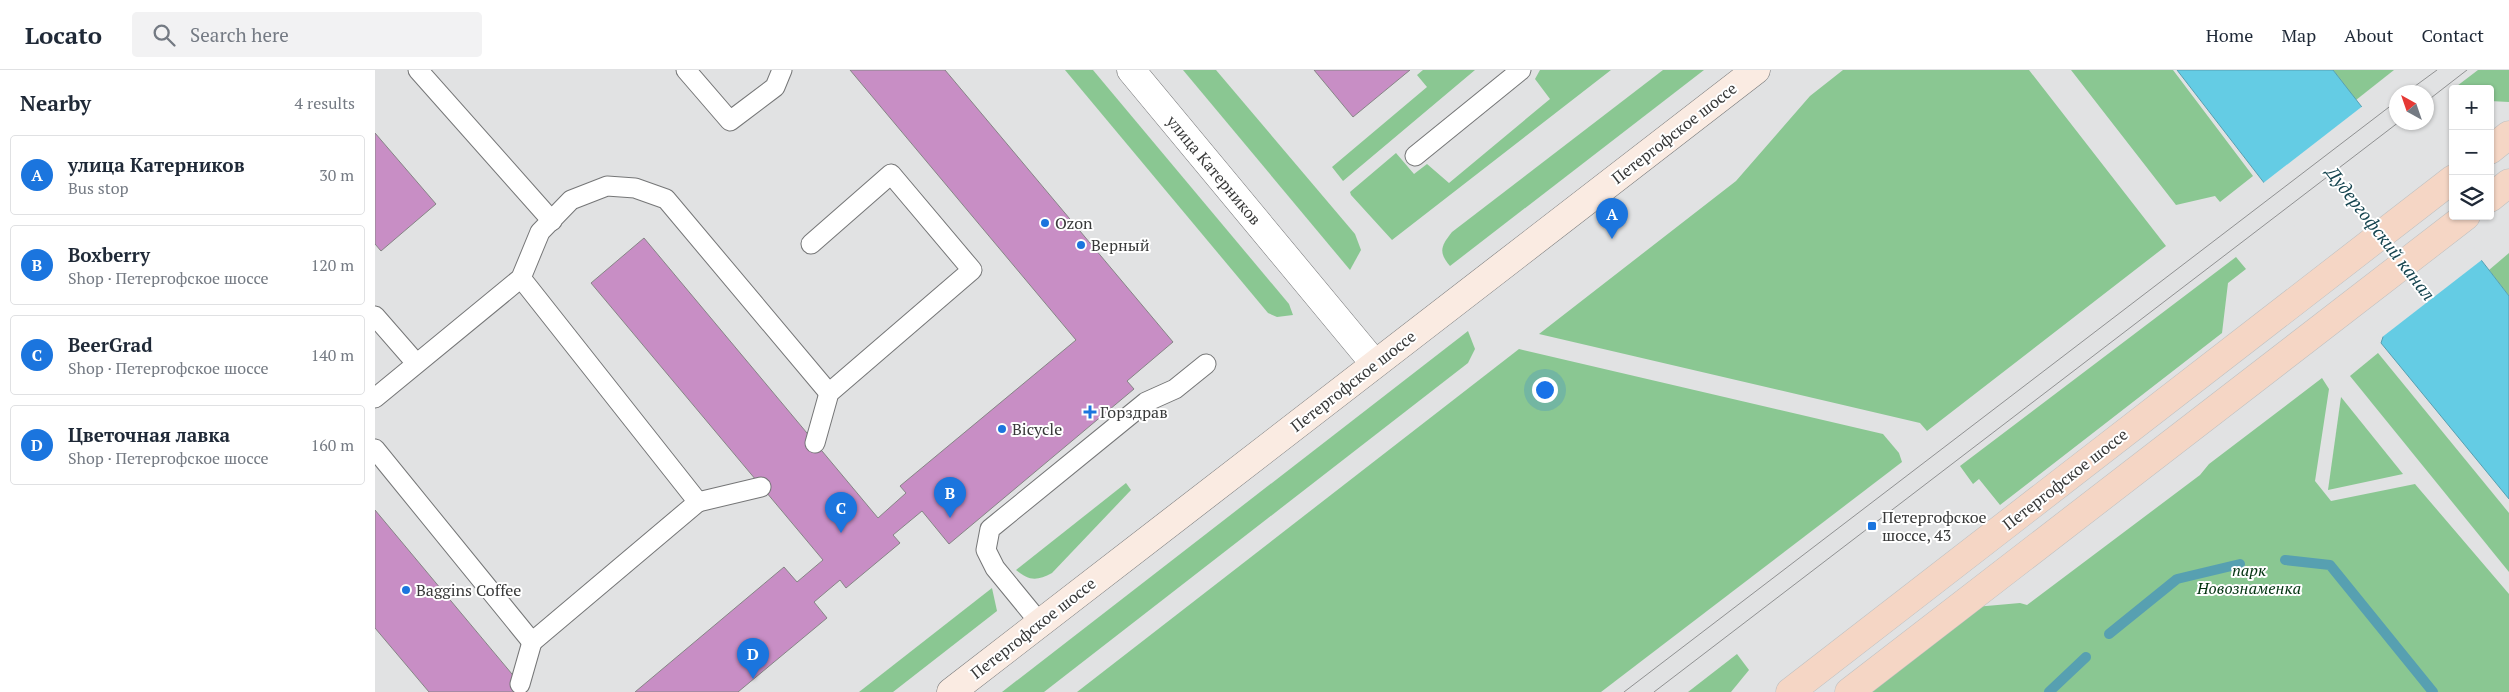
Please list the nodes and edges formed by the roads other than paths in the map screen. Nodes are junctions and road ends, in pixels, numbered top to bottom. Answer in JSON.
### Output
{"nodes":[{"id":1,"x":418,"y":70,"type":"edge"},
{"id":2,"x":686,"y":70,"type":"edge"},
{"id":3,"x":782,"y":70,"type":"edge"},
{"id":4,"x":1131,"y":70,"type":"edge"},
{"id":5,"x":1521,"y":70,"type":"edge"},
{"id":6,"x":1756,"y":70,"type":"edge"},
{"id":7,"x":2509,"y":135,"type":"edge"},
{"id":8,"x":2494,"y":147,"type":"edge"},
{"id":9,"x":1415,"y":156,"type":"dead end"},
{"id":10,"x":2449,"y":182,"type":"edge"},
{"id":11,"x":2509,"y":183,"type":"edge"},
{"id":12,"x":2494,"y":195,"type":"edge"},
{"id":13,"x":2461,"y":220,"type":"edge"},
{"id":14,"x":552,"y":221,"type":"junction"},
{"id":15,"x":811,"y":244,"type":"dead end"},
{"id":16,"x":521,"y":278,"type":"junction"},
{"id":17,"x":375,"y":316,"type":"edge"},
{"id":18,"x":416,"y":363,"type":"junction"},
{"id":19,"x":1374,"y":363,"type":"junction"},
{"id":20,"x":1206,"y":364,"type":"dead end"},
{"id":21,"x":829,"y":393,"type":"junction"},
{"id":22,"x":375,"y":398,"type":"edge"},
{"id":23,"x":815,"y":443,"type":"dead end"},
{"id":24,"x":375,"y":449,"type":"edge"},
{"id":25,"x":761,"y":487,"type":"dead end"},
{"id":26,"x":698,"y":502,"type":"junction"},
{"id":27,"x":1040,"y":623,"type":"junction"},
{"id":28,"x":532,"y":642,"type":"junction"},
{"id":29,"x":520,"y":684,"type":"dead end"},
{"id":30,"x":951,"y":692,"type":"edge"},
{"id":31,"x":1790,"y":692,"type":"edge"},
{"id":32,"x":1849,"y":692,"type":"edge"}],
"edges":[{"from":1,"to":14,"type":"lane"},
{"from":2,"to":3,"type":"lane"},
{"from":4,"to":19,"type":"street","name":"улица Катерников"},
{"from":5,"to":9,"type":"lane"},
{"from":6,"to":19,"type":"street","name":"Петергофское шоссе"},
{"from":7,"to":8,"type":"main road"},
{"from":10,"to":31,"type":"main road","name":"Петергофское шоссе"},
{"from":11,"to":12,"type":"main road"},
{"from":13,"to":32,"type":"main road"},
{"from":14,"to":16,"type":"lane"},
{"from":14,"to":21,"type":"lane"},
{"from":15,"to":21,"type":"lane"},
{"from":16,"to":18,"type":"lane"},
{"from":16,"to":26,"type":"lane"},
{"from":17,"to":18,"type":"lane"},
{"from":18,"to":22,"type":"lane"},
{"from":19,"to":27,"type":"street","name":"Петергофское шоссе"},
{"from":20,"to":27,"type":"lane"},
{"from":21,"to":23,"type":"lane"},
{"from":24,"to":28,"type":"lane"},
{"from":25,"to":26,"type":"lane"},
{"from":26,"to":28,"type":"lane"},
{"from":27,"to":30,"type":"street","name":"Петергофское шоссе"},
{"from":28,"to":29,"type":"lane"}]}
